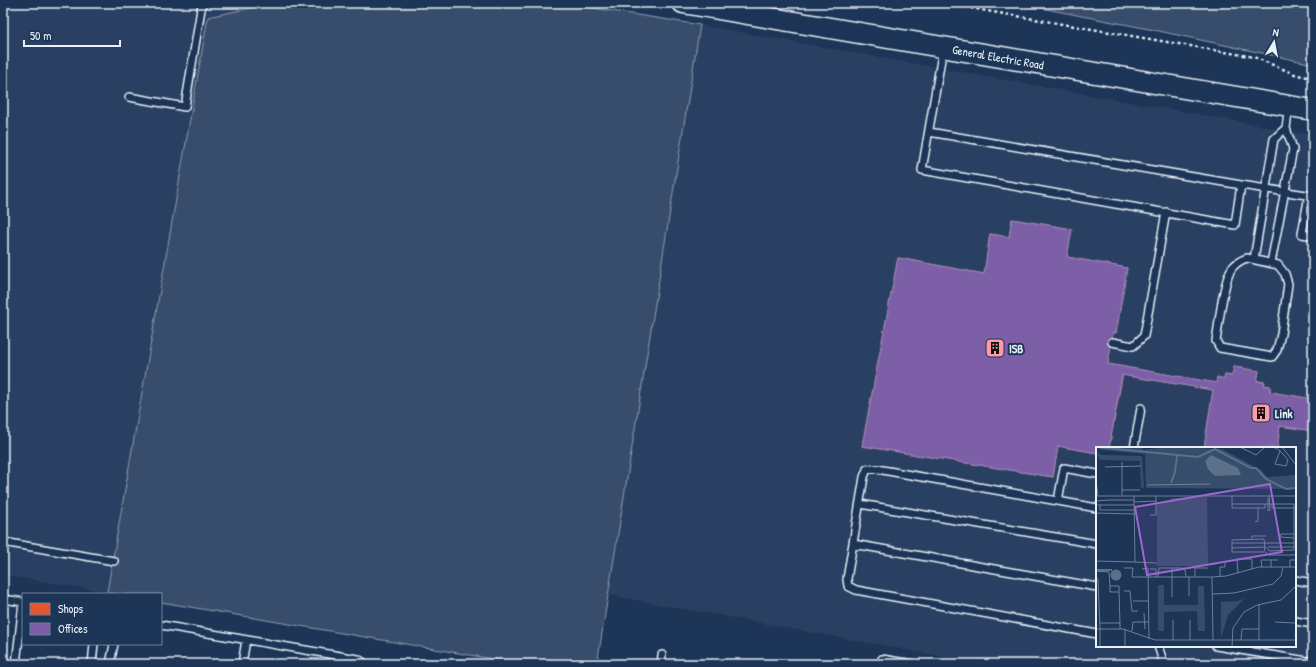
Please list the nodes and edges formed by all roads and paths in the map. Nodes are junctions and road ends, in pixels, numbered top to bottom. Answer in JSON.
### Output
{"nodes":[{"id":1,"x":202,"y":3,"type":"edge"},
{"id":2,"x":683,"y":3,"type":"edge"},
{"id":3,"x":941,"y":3,"type":"edge"},
{"id":4,"x":943,"y":48,"type":"junction"},
{"id":5,"x":1313,"y":78,"type":"edge"},
{"id":6,"x":129,"y":97,"type":"dead end"},
{"id":7,"x":1289,"y":106,"type":"junction"},
{"id":8,"x":1313,"y":110,"type":"edge"},
{"id":9,"x":1286,"y":128,"type":"junction"},
{"id":10,"x":929,"y":132,"type":"junction"},
{"id":11,"x":1241,"y":185,"type":"junction"},
{"id":12,"x":1266,"y":188,"type":"junction"},
{"id":13,"x":1285,"y":191,"type":"junction"},
{"id":14,"x":1311,"y":195,"type":"edge"},
{"id":15,"x":1166,"y":212,"type":"junction"},
{"id":16,"x":1313,"y":236,"type":"edge"},
{"id":17,"x":1254,"y":259,"type":"junction"},
{"id":18,"x":1271,"y":263,"type":"junction"},
{"id":19,"x":1112,"y":342,"type":"dead end"},
{"id":20,"x":1141,"y":408,"type":"dead end"},
{"id":21,"x":1134,"y":447,"type":"edge"},
{"id":22,"x":1096,"y":474,"type":"edge"},
{"id":23,"x":1058,"y":501,"type":"junction"},
{"id":24,"x":860,"y":504,"type":"junction"},
{"id":25,"x":1096,"y":508,"type":"edge"},
{"id":26,"x":3,"y":542,"type":"edge"},
{"id":27,"x":853,"y":544,"type":"junction"},
{"id":28,"x":1096,"y":544,"type":"edge"},
{"id":29,"x":114,"y":561,"type":"dead end"},
{"id":30,"x":1296,"y":580,"type":"edge"},
{"id":31,"x":1313,"y":583,"type":"edge"},
{"id":32,"x":1096,"y":587,"type":"edge"},
{"id":33,"x":3,"y":599,"type":"edge"},
{"id":34,"x":22,"y":603,"type":"edge"},
{"id":35,"x":22,"y":612,"type":"edge"},
{"id":36,"x":1296,"y":621,"type":"edge"},
{"id":37,"x":1313,"y":624,"type":"edge"},
{"id":38,"x":162,"y":625,"type":"edge"},
{"id":39,"x":1096,"y":634,"type":"edge"},
{"id":40,"x":246,"y":640,"type":"junction"},
{"id":41,"x":94,"y":645,"type":"edge"},
{"id":42,"x":114,"y":645,"type":"edge"},
{"id":43,"x":1158,"y":647,"type":"edge"},
{"id":44,"x":1222,"y":647,"type":"edge"},
{"id":45,"x":662,"y":655,"type":"dead end"},
{"id":46,"x":1313,"y":662,"type":"edge"},
{"id":47,"x":16,"y":664,"type":"edge"},
{"id":48,"x":92,"y":664,"type":"edge"},
{"id":49,"x":110,"y":664,"type":"edge"},
{"id":50,"x":242,"y":664,"type":"edge"},
{"id":51,"x":366,"y":664,"type":"edge"},
{"id":52,"x":661,"y":664,"type":"edge"},
{"id":53,"x":882,"y":664,"type":"edge"},
{"id":54,"x":912,"y":664,"type":"edge"},
{"id":55,"x":1164,"y":664,"type":"edge"}],
"edges":[{"from":1,"to":6,"type":"lane"},
{"from":2,"to":4,"type":"main road","name":"General Electric Road"},
{"from":3,"to":5,"type":"path"},
{"from":4,"to":7,"type":"main road","name":"General Electric Road"},
{"from":4,"to":10,"type":"lane"},
{"from":7,"to":8,"type":"main road","name":"General Electric Road"},
{"from":7,"to":9,"type":"lane"},
{"from":9,"to":12,"type":"lane"},
{"from":9,"to":13,"type":"lane"},
{"from":10,"to":11,"type":"lane"},
{"from":10,"to":15,"type":"lane"},
{"from":11,"to":12,"type":"lane"},
{"from":11,"to":15,"type":"lane"},
{"from":12,"to":13,"type":"lane"},
{"from":12,"to":17,"type":"lane"},
{"from":13,"to":14,"type":"lane"},
{"from":13,"to":18,"type":"lane"},
{"from":14,"to":16,"type":"lane"},
{"from":15,"to":19,"type":"lane"},
{"from":17,"to":18,"type":"lane"},
{"from":17,"to":18,"type":"lane"},
{"from":20,"to":21,"type":"lane"},
{"from":22,"to":23,"type":"lane"},
{"from":23,"to":24,"type":"lane"},
{"from":23,"to":25,"type":"lane"},
{"from":24,"to":27,"type":"lane"},
{"from":24,"to":28,"type":"lane"},
{"from":26,"to":29,"type":"lane"},
{"from":27,"to":32,"type":"lane"},
{"from":27,"to":39,"type":"lane"},
{"from":30,"to":31,"type":"lane"},
{"from":33,"to":34,"type":"lane"},
{"from":35,"to":47,"type":"lane"},
{"from":36,"to":37,"type":"lane"},
{"from":38,"to":40,"type":"lane"},
{"from":40,"to":50,"type":"lane"},
{"from":40,"to":51,"type":"lane"},
{"from":41,"to":48,"type":"lane"},
{"from":42,"to":49,"type":"lane"},
{"from":43,"to":55,"type":"lane"},
{"from":44,"to":46,"type":"lane"},
{"from":45,"to":52,"type":"lane"},
{"from":53,"to":54,"type":"lane"}]}
